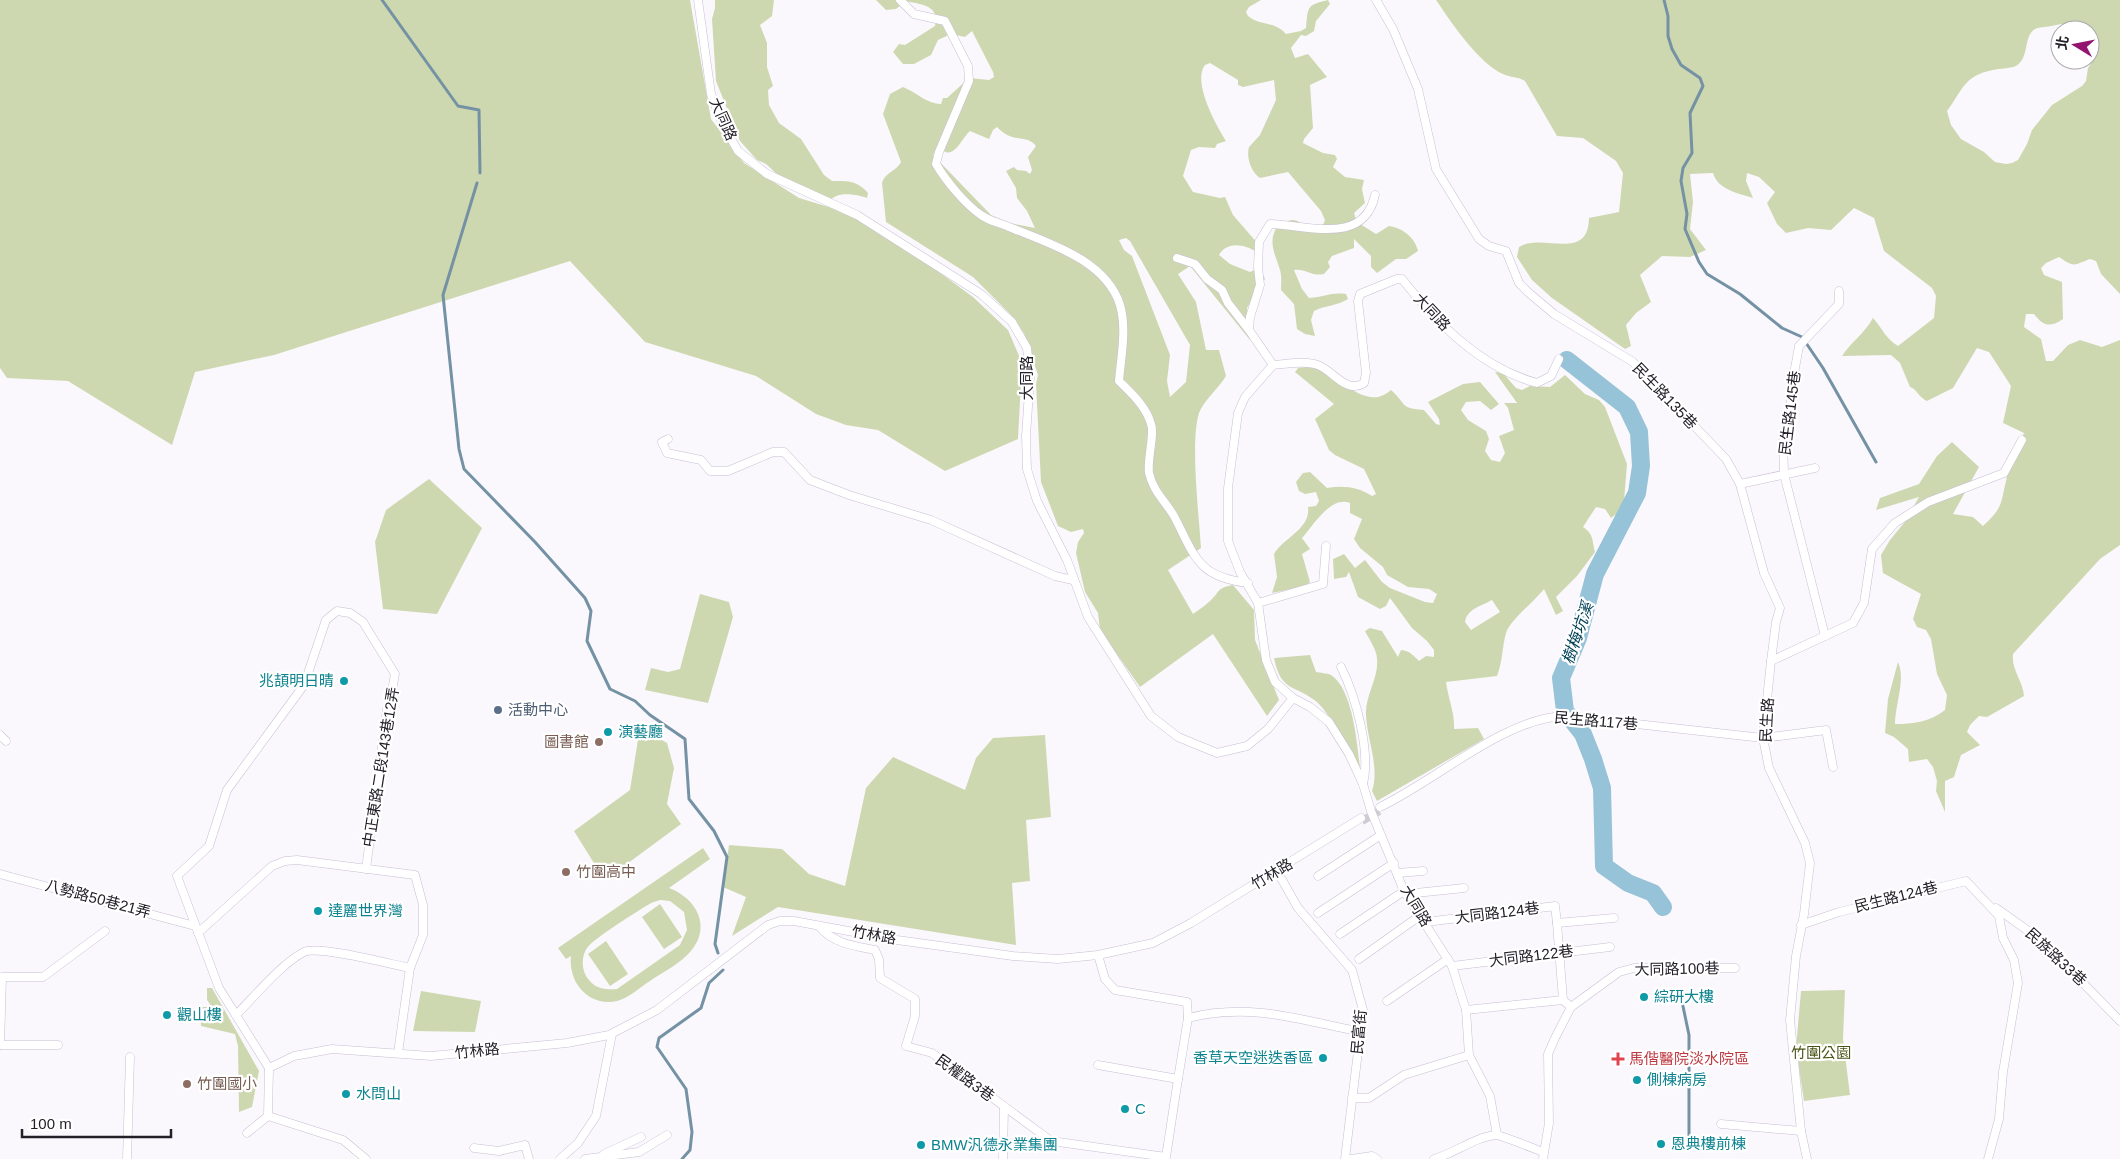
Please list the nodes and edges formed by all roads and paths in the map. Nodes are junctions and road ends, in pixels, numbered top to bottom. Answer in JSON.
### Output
{"nodes":[{"id":1,"x":698,"y":0,"type":"edge"},
{"id":2,"x":900,"y":0,"type":"edge"},
{"id":3,"x":1376,"y":0,"type":"edge"},
{"id":4,"x":1375,"y":195,"type":"dead end"},
{"id":5,"x":1177,"y":258,"type":"dead end"},
{"id":6,"x":1839,"y":292,"type":"dead end"},
{"id":7,"x":1249,"y":330,"type":"junction"},
{"id":8,"x":1559,"y":359,"type":"dead end"},
{"id":9,"x":1273,"y":365,"type":"junction"},
{"id":10,"x":668,"y":439,"type":"dead end"},
{"id":11,"x":2022,"y":440,"type":"dead end"},
{"id":12,"x":1815,"y":468,"type":"dead end"},
{"id":13,"x":1784,"y":474,"type":"junction"},
{"id":14,"x":1740,"y":484,"type":"junction"},
{"id":15,"x":1326,"y":546,"type":"dead end"},
{"id":16,"x":1073,"y":580,"type":"junction"},
{"id":17,"x":1248,"y":584,"type":"junction"},
{"id":18,"x":1258,"y":602,"type":"junction"},
{"id":19,"x":1826,"y":636,"type":"junction"},
{"id":20,"x":1771,"y":661,"type":"junction"},
{"id":21,"x":1341,"y":668,"type":"dead end"},
{"id":22,"x":1293,"y":698,"type":"junction"},
{"id":23,"x":1763,"y":738,"type":"junction"},
{"id":24,"x":1833,"y":767,"type":"dead end"},
{"id":25,"x":1363,"y":784,"type":"junction"},
{"id":26,"x":1380,"y":808,"type":"tunnel mouth"},
{"id":27,"x":1361,"y":820,"type":"tunnel mouth"},
{"id":28,"x":1381,"y":835,"type":"junction"},
{"id":29,"x":1394,"y":863,"type":"junction"},
{"id":30,"x":366,"y":869,"type":"junction"},
{"id":31,"x":1276,"y":871,"type":"junction"},
{"id":32,"x":1423,"y":871,"type":"dead end"},
{"id":33,"x":1397,"y":873,"type":"junction"},
{"id":34,"x":0,"y":874,"type":"edge"},
{"id":35,"x":1318,"y":876,"type":"dead end"},
{"id":36,"x":1464,"y":888,"type":"dead end"},
{"id":37,"x":1405,"y":893,"type":"junction"},
{"id":38,"x":1986,"y":900,"type":"junction"},
{"id":39,"x":1318,"y":913,"type":"dead end"},
{"id":40,"x":1423,"y":918,"type":"junction"},
{"id":41,"x":1614,"y":918,"type":"dead end"},
{"id":42,"x":1557,"y":923,"type":"junction"},
{"id":43,"x":1801,"y":925,"type":"junction"},
{"id":44,"x":819,"y":926,"type":"junction"},
{"id":45,"x":196,"y":930,"type":"junction"},
{"id":46,"x":105,"y":931,"type":"dead end"},
{"id":47,"x":1340,"y":934,"type":"dead end"},
{"id":48,"x":1610,"y":947,"type":"dead end"},
{"id":49,"x":1558,"y":953,"type":"junction"},
{"id":50,"x":1098,"y":955,"type":"junction"},
{"id":51,"x":1359,"y":959,"type":"dead end"},
{"id":52,"x":1450,"y":962,"type":"junction"},
{"id":53,"x":410,"y":968,"type":"junction"},
{"id":54,"x":1735,"y":968,"type":"dead end"},
{"id":55,"x":1,"y":977,"type":"edge"},
{"id":56,"x":1563,"y":1000,"type":"junction"},
{"id":57,"x":1387,"y":1001,"type":"dead end"},
{"id":58,"x":1571,"y":1007,"type":"junction"},
{"id":59,"x":1466,"y":1010,"type":"junction"},
{"id":60,"x":236,"y":1015,"type":"junction"},
{"id":61,"x":1188,"y":1018,"type":"junction"},
{"id":62,"x":2120,"y":1021,"type":"edge"},
{"id":63,"x":1361,"y":1032,"type":"junction"},
{"id":64,"x":612,"y":1034,"type":"junction"},
{"id":65,"x":0,"y":1045,"type":"edge"},
{"id":66,"x":58,"y":1045,"type":"dead end"},
{"id":67,"x":398,"y":1053,"type":"junction"},
{"id":68,"x":1470,"y":1055,"type":"junction"},
{"id":69,"x":130,"y":1057,"type":"dead end"},
{"id":70,"x":1098,"y":1065,"type":"dead end"},
{"id":71,"x":269,"y":1068,"type":"junction"},
{"id":72,"x":1178,"y":1079,"type":"junction"},
{"id":73,"x":1352,"y":1098,"type":"junction"},
{"id":74,"x":1004,"y":1106,"type":"junction"},
{"id":75,"x":268,"y":1116,"type":"junction"},
{"id":76,"x":1722,"y":1124,"type":"dead end"},
{"id":77,"x":1801,"y":1131,"type":"junction"},
{"id":78,"x":247,"y":1133,"type":"dead end"},
{"id":79,"x":667,"y":1134,"type":"dead end"},
{"id":80,"x":1497,"y":1135,"type":"junction"},
{"id":81,"x":641,"y":1137,"type":"dead end"},
{"id":82,"x":474,"y":1148,"type":"dead end"},
{"id":83,"x":1543,"y":1156,"type":"edge"},
{"id":84,"x":598,"y":1157,"type":"junction"},
{"id":85,"x":127,"y":1159,"type":"edge"},
{"id":86,"x":366,"y":1159,"type":"edge"},
{"id":87,"x":529,"y":1159,"type":"edge"},
{"id":88,"x":560,"y":1159,"type":"edge"},
{"id":89,"x":585,"y":1159,"type":"edge"},
{"id":90,"x":1003,"y":1159,"type":"edge"},
{"id":91,"x":1345,"y":1159,"type":"edge"},
{"id":92,"x":1351,"y":1159,"type":"edge"},
{"id":93,"x":1377,"y":1159,"type":"edge"},
{"id":94,"x":1434,"y":1159,"type":"edge"},
{"id":95,"x":1807,"y":1159,"type":"edge"},
{"id":96,"x":1988,"y":1159,"type":"edge"}],
"edges":[{"from":1,"to":16,"type":"street","name":"大同路"},
{"from":2,"to":17,"type":"street"},
{"from":3,"to":14,"type":"street","name":"民生路135巷"},
{"from":4,"to":7,"type":"street"},
{"from":5,"to":7,"type":"street"},
{"from":6,"to":13,"type":"street","name":"民生路145巷"},
{"from":7,"to":9,"type":"street"},
{"from":8,"to":9,"type":"street","name":"大同路"},
{"from":9,"to":17,"type":"street","name":"大同路"},
{"from":10,"to":16,"type":"street"},
{"from":11,"to":19,"type":"street"},
{"from":12,"to":13,"type":"street"},
{"from":13,"to":14,"type":"street"},
{"from":13,"to":19,"type":"street","name":"民生路145巷"},
{"from":14,"to":20,"type":"street","name":"民生路135巷"},
{"from":15,"to":18,"type":"street"},
{"from":16,"to":22,"type":"street","name":"大同路"},
{"from":17,"to":18,"type":"street","name":"大同路"},
{"from":18,"to":22,"type":"street","name":"大同路"},
{"from":19,"to":20,"type":"street"},
{"from":20,"to":23,"type":"street","name":"民生路"},
{"from":21,"to":25,"type":"street"},
{"from":22,"to":25,"type":"street","name":"大同路"},
{"from":23,"to":24,"type":"street","name":"民生路117巷"},
{"from":23,"to":26,"type":"street","name":"民生路117巷"},
{"from":23,"to":43,"type":"street","name":"民生路"},
{"from":25,"to":28,"type":"street","name":"大同路"},
{"from":27,"to":31,"type":"street","name":"竹林路"},
{"from":28,"to":29,"type":"street","name":"大同路"},
{"from":28,"to":35,"type":"street"},
{"from":29,"to":33,"type":"street","name":"大同路"},
{"from":29,"to":39,"type":"street"},
{"from":30,"to":45,"type":"street"},
{"from":30,"to":45,"type":"street","name":"中正東路二段143巷12弄"},
{"from":30,"to":53,"type":"street"},
{"from":31,"to":50,"type":"street","name":"竹林路"},
{"from":31,"to":63,"type":"street","name":"民富街"},
{"from":32,"to":33,"type":"street"},
{"from":33,"to":37,"type":"street","name":"大同路"},
{"from":34,"to":45,"type":"street","name":"八勢路50巷21弄"},
{"from":36,"to":37,"type":"street"},
{"from":37,"to":40,"type":"street","name":"大同路"},
{"from":37,"to":47,"type":"street"},
{"from":38,"to":43,"type":"street","name":"民生路124巷"},
{"from":38,"to":62,"type":"street","name":"民族路33巷"},
{"from":38,"to":96,"type":"street"},
{"from":40,"to":42,"type":"street","name":"大同路124巷"},
{"from":40,"to":51,"type":"street"},
{"from":40,"to":52,"type":"street","name":"大同路"},
{"from":41,"to":42,"type":"street","name":"大同路124巷"},
{"from":42,"to":49,"type":"street"},
{"from":43,"to":77,"type":"street","name":"民生路"},
{"from":44,"to":50,"type":"street","name":"竹林路"},
{"from":44,"to":64,"type":"street","name":"竹林路"},
{"from":44,"to":74,"type":"street","name":"民權路3巷"},
{"from":45,"to":60,"type":"street"},
{"from":46,"to":55,"type":"street"},
{"from":48,"to":49,"type":"street","name":"大同路122巷"},
{"from":49,"to":52,"type":"street","name":"大同路122巷"},
{"from":49,"to":56,"type":"street"},
{"from":50,"to":61,"type":"street"},
{"from":52,"to":57,"type":"street"},
{"from":52,"to":59,"type":"street","name":"大同路"},
{"from":53,"to":60,"type":"street"},
{"from":53,"to":67,"type":"street"},
{"from":54,"to":58,"type":"street","name":"大同路100巷"},
{"from":55,"to":65,"type":"street"},
{"from":56,"to":58,"type":"street"},
{"from":56,"to":59,"type":"street"},
{"from":58,"to":83,"type":"street","name":"大同路100巷"},
{"from":59,"to":68,"type":"street","name":"大同路"},
{"from":60,"to":71,"type":"street"},
{"from":61,"to":63,"type":"street"},
{"from":61,"to":72,"type":"street"},
{"from":63,"to":73,"type":"street","name":"民富街"},
{"from":64,"to":67,"type":"street","name":"竹林路"},
{"from":64,"to":88,"type":"street"},
{"from":65,"to":66,"type":"street"},
{"from":67,"to":71,"type":"street","name":"竹林路"},
{"from":68,"to":73,"type":"street"},
{"from":68,"to":80,"type":"street","name":"大同路"},
{"from":69,"to":85,"type":"street"},
{"from":70,"to":72,"type":"street"},
{"from":71,"to":75,"type":"street"},
{"from":72,"to":74,"type":"street"},
{"from":73,"to":91,"type":"street","name":"民富街"},
{"from":74,"to":90,"type":"street","name":"民權路3巷"},
{"from":75,"to":78,"type":"street"},
{"from":75,"to":86,"type":"street"},
{"from":76,"to":77,"type":"street"},
{"from":77,"to":95,"type":"street","name":"民生路"},
{"from":79,"to":84,"type":"street"},
{"from":80,"to":83,"type":"street"},
{"from":80,"to":94,"type":"street"},
{"from":81,"to":84,"type":"street"},
{"from":82,"to":87,"type":"street"},
{"from":84,"to":89,"type":"street"},
{"from":92,"to":93,"type":"street"}]}
